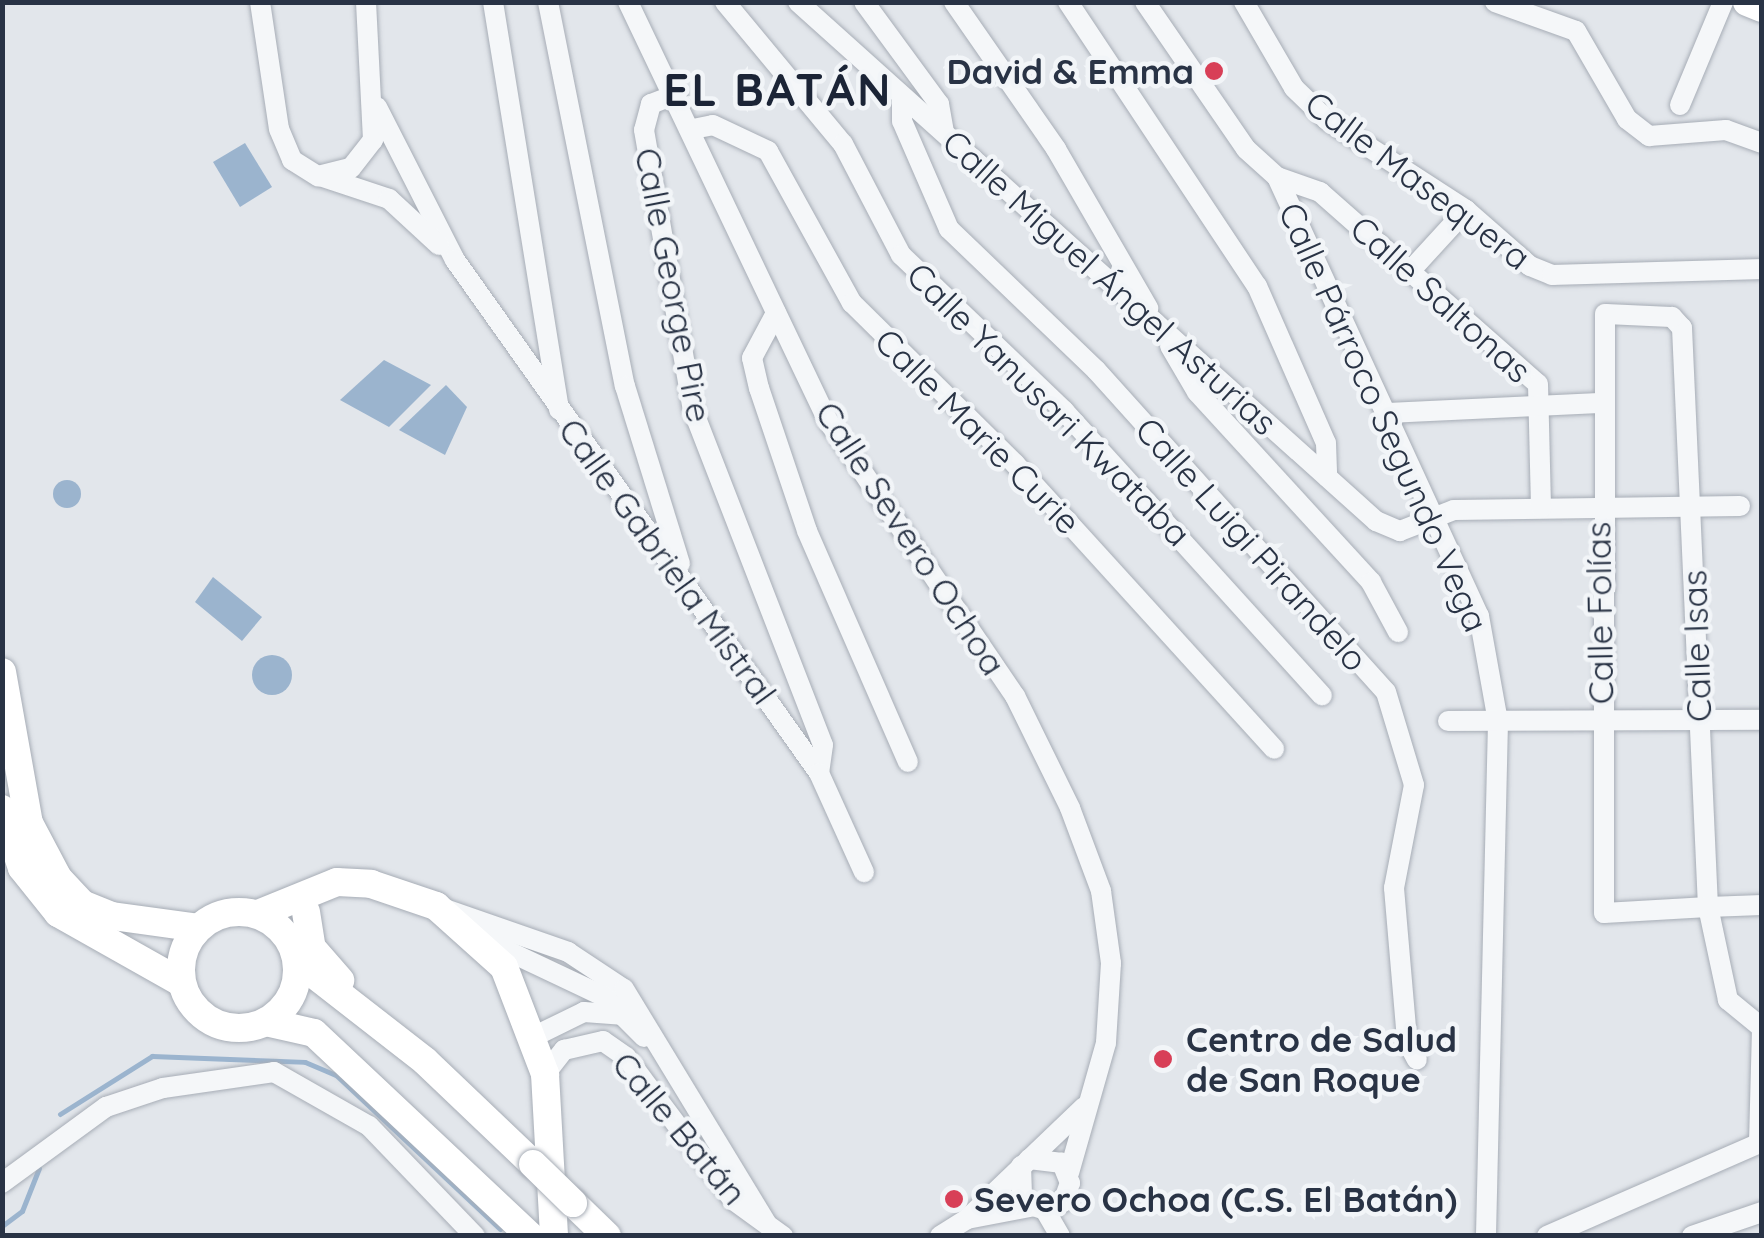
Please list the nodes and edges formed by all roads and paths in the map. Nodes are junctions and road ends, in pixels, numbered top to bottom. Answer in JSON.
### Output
{"nodes":[{"id":1,"x":260,"y":2,"type":"edge"},
{"id":2,"x":366,"y":2,"type":"edge"},
{"id":3,"x":493,"y":2,"type":"edge"},
{"id":4,"x":548,"y":2,"type":"edge"},
{"id":5,"x":628,"y":2,"type":"edge"},
{"id":6,"x":725,"y":2,"type":"edge"},
{"id":7,"x":798,"y":2,"type":"edge"},
{"id":8,"x":864,"y":2,"type":"edge"},
{"id":9,"x":954,"y":2,"type":"edge"},
{"id":10,"x":1068,"y":2,"type":"edge"},
{"id":11,"x":1145,"y":2,"type":"edge"},
{"id":12,"x":1244,"y":2,"type":"edge"},
{"id":13,"x":1495,"y":2,"type":"edge"},
{"id":14,"x":1723,"y":2,"type":"edge"},
{"id":15,"x":1747,"y":2,"type":"edge"},
{"id":16,"x":1762,"y":8,"type":"edge"},
{"id":17,"x":676,"y":94,"type":"junction"},
{"id":18,"x":902,"y":98,"type":"junction"},
{"id":19,"x":1680,"y":105,"type":"dead end"},
{"id":20,"x":377,"y":107,"type":"junction"},
{"id":21,"x":693,"y":129,"type":"junction"},
{"id":22,"x":944,"y":131,"type":"junction"},
{"id":23,"x":1761,"y":143,"type":"edge"},
{"id":24,"x":318,"y":176,"type":"junction"},
{"id":25,"x":1277,"y":177,"type":"junction"},
{"id":26,"x":1466,"y":210,"type":"junction"},
{"id":27,"x":455,"y":260,"type":"junction"},
{"id":28,"x":1762,"y":268,"type":"edge"},
{"id":29,"x":1412,"y":270,"type":"junction"},
{"id":30,"x":776,"y":312,"type":"junction"},
{"id":31,"x":1605,"y":314,"type":"joint"},
{"id":32,"x":1156,"y":323,"type":"junction"},
{"id":33,"x":1544,"y":401,"type":"junction"},
{"id":34,"x":1600,"y":403,"type":"junction"},
{"id":35,"x":560,"y":412,"type":"junction"},
{"id":36,"x":1387,"y":412,"type":"junction"},
{"id":37,"x":1327,"y":477,"type":"junction"},
{"id":38,"x":1692,"y":506,"type":"junction"},
{"id":39,"x":1740,"y":506,"type":"dead end"},
{"id":40,"x":1598,"y":507,"type":"junction"},
{"id":41,"x":1541,"y":508,"type":"junction"},
{"id":42,"x":1432,"y":518,"type":"junction"},
{"id":43,"x":685,"y":581,"type":"junction"},
{"id":44,"x":1398,"y":632,"type":"dead end"},
{"id":45,"x":2,"y":672,"type":"edge"},
{"id":46,"x":1322,"y":696,"type":"dead end"},
{"id":47,"x":1762,"y":720,"type":"edge"},
{"id":48,"x":1448,"y":721,"type":"dead end"},
{"id":49,"x":1698,"y":721,"type":"junction"},
{"id":50,"x":1498,"y":722,"type":"junction"},
{"id":51,"x":1600,"y":722,"type":"junction"},
{"id":52,"x":1274,"y":749,"type":"dead end"},
{"id":53,"x":908,"y":762,"type":"dead end"},
{"id":54,"x":819,"y":773,"type":"junction"},
{"id":55,"x":2,"y":809,"type":"edge"},
{"id":56,"x":864,"y":872,"type":"dead end"},
{"id":57,"x":337,"y":882,"type":"junction"},
{"id":58,"x":1762,"y":904,"type":"edge"},
{"id":59,"x":436,"y":906,"type":"junction"},
{"id":60,"x":1708,"y":907,"type":"junction"},
{"id":61,"x":306,"y":912,"type":"junction"},
{"id":62,"x":258,"y":914,"type":"junction"},
{"id":63,"x":198,"y":928,"type":"junction"},
{"id":64,"x":472,"y":934,"type":"junction"},
{"id":65,"x":295,"y":953,"type":"junction"},
{"id":66,"x":182,"y":984,"type":"junction"},
{"id":67,"x":626,"y":1016,"type":"junction"},
{"id":68,"x":266,"y":1022,"type":"junction"},
{"id":69,"x":1761,"y":1026,"type":"edge"},
{"id":70,"x":386,"y":1029,"type":"junction"},
{"id":71,"x":657,"y":1033,"type":"junction"},
{"id":72,"x":537,"y":1035,"type":"junction"},
{"id":73,"x":1417,"y":1060,"type":"dead end"},
{"id":74,"x":545,"y":1074,"type":"junction"},
{"id":75,"x":1094,"y":1092,"type":"junction"},
{"id":76,"x":690,"y":1093,"type":"junction"},
{"id":77,"x":1760,"y":1143,"type":"edge"},
{"id":78,"x":1025,"y":1162,"type":"junction"},
{"id":79,"x":1068,"y":1173,"type":"junction"},
{"id":80,"x":2,"y":1184,"type":"edge"},
{"id":81,"x":1038,"y":1209,"type":"junction"},
{"id":82,"x":1762,"y":1212,"type":"edge"},
{"id":83,"x":967,"y":1219,"type":"junction"},
{"id":84,"x":1762,"y":1225,"type":"edge"},
{"id":85,"x":775,"y":1229,"type":"edge"},
{"id":86,"x":475,"y":1236,"type":"edge"},
{"id":87,"x":530,"y":1236,"type":"edge"},
{"id":88,"x":554,"y":1236,"type":"edge"},
{"id":89,"x":607,"y":1236,"type":"edge"},
{"id":90,"x":940,"y":1236,"type":"edge"},
{"id":91,"x":1060,"y":1236,"type":"edge"},
{"id":92,"x":1486,"y":1236,"type":"edge"},
{"id":93,"x":1548,"y":1236,"type":"edge"},
{"id":94,"x":1692,"y":1236,"type":"edge"},
{"id":95,"x":1737,"y":1236,"type":"edge"}],
"edges":[{"from":1,"to":24,"type":"street"},
{"from":2,"to":20,"type":"street"},
{"from":3,"to":35,"type":"street"},
{"from":4,"to":43,"type":"street"},
{"from":5,"to":17,"type":"street","name":"Calle Severo Ochoa"},
{"from":6,"to":46,"type":"street","name":"Calle Yanusari Kwataba"},
{"from":7,"to":18,"type":"street","name":"Calle Miguel Ángel Asturias"},
{"from":8,"to":22,"type":"street"},
{"from":9,"to":32,"type":"street"},
{"from":10,"to":37,"type":"street"},
{"from":11,"to":25,"type":"street","name":"Calle Párroco Segundo Vega"},
{"from":12,"to":26,"type":"street","name":"Calle Masequera"},
{"from":13,"to":23,"type":"street"},
{"from":14,"to":19,"type":"street"},
{"from":15,"to":16,"type":"main road"},
{"from":17,"to":21,"type":"street","name":"Calle Severo Ochoa"},
{"from":17,"to":54,"type":"street","name":"Calle George Pire"},
{"from":18,"to":22,"type":"street","name":"Calle Miguel Ángel Asturias"},
{"from":18,"to":73,"type":"street","name":"Calle Luigi Pirandelo"},
{"from":20,"to":24,"type":"street"},
{"from":20,"to":27,"type":"street","name":"Calle Gabriela Mistral"},
{"from":21,"to":30,"type":"street","name":"Calle Severo Ochoa"},
{"from":21,"to":52,"type":"street","name":"Calle Marie Curie"},
{"from":22,"to":32,"type":"street","name":"Calle Miguel Ángel Asturias"},
{"from":24,"to":27,"type":"street","name":"Calle Gabriela Mistral"},
{"from":25,"to":29,"type":"street","name":"Calle Saltonas"},
{"from":25,"to":36,"type":"street","name":"Calle Párroco Segundo Vega"},
{"from":26,"to":28,"type":"street","name":"Calle Masequera"},
{"from":26,"to":29,"type":"street"},
{"from":27,"to":35,"type":"street","name":"Calle Gabriela Mistral"},
{"from":29,"to":33,"type":"street","name":"Calle Saltonas"},
{"from":30,"to":53,"type":"street"},
{"from":30,"to":75,"type":"street","name":"Calle Severo Ochoa"},
{"from":31,"to":34,"type":"street","name":"Calle Folías"},
{"from":31,"to":38,"type":"street","name":"Calle Isas"},
{"from":32,"to":37,"type":"street","name":"Calle Miguel Ángel Asturias"},
{"from":32,"to":44,"type":"street"},
{"from":33,"to":34,"type":"street"},
{"from":33,"to":36,"type":"street"},
{"from":33,"to":41,"type":"street"},
{"from":34,"to":40,"type":"street","name":"Calle Folías"},
{"from":35,"to":43,"type":"street","name":"Calle Gabriela Mistral"},
{"from":36,"to":42,"type":"street","name":"Calle Párroco Segundo Vega"},
{"from":37,"to":42,"type":"street","name":"Calle Miguel Ángel Asturias"},
{"from":38,"to":39,"type":"street","name":"Calle Miguel Ángel Asturias"},
{"from":38,"to":40,"type":"street","name":"Calle Miguel Ángel Asturias"},
{"from":38,"to":49,"type":"street","name":"Calle Isas"},
{"from":40,"to":41,"type":"street","name":"Calle Miguel Ángel Asturias"},
{"from":40,"to":51,"type":"street","name":"Calle Folías"},
{"from":41,"to":42,"type":"street","name":"Calle Miguel Ángel Asturias"},
{"from":42,"to":50,"type":"street","name":"Calle Párroco Segundo Vega"},
{"from":43,"to":54,"type":"street","name":"Calle Gabriela Mistral"},
{"from":45,"to":63,"type":"main road"},
{"from":47,"to":49,"type":"street"},
{"from":48,"to":50,"type":"street"},
{"from":49,"to":51,"type":"street"},
{"from":49,"to":60,"type":"street","name":"Calle Isas"},
{"from":50,"to":51,"type":"street"},
{"from":50,"to":92,"type":"street","name":"Calle Párroco Segundo Vega"},
{"from":51,"to":60,"type":"street","name":"Calle Folías"},
{"from":54,"to":56,"type":"street","name":"Calle Gabriela Mistral"},
{"from":55,"to":66,"type":"main road"},
{"from":57,"to":59,"type":"main road"},
{"from":57,"to":61,"type":"main road"},
{"from":57,"to":62,"type":"main road"},
{"from":58,"to":60,"type":"street"},
{"from":59,"to":64,"type":"main road"},
{"from":59,"to":71,"type":"street","name":"Calle Batán"},
{"from":60,"to":69,"type":"street","name":"Calle Isas"},
{"from":61,"to":65,"type":"main road"},
{"from":61,"to":70,"type":"main road"},
{"from":62,"to":63,"type":"main road"},
{"from":62,"to":65,"type":"main road"},
{"from":63,"to":66,"type":"main road"},
{"from":64,"to":67,"type":"street","name":"Calle Batán"},
{"from":64,"to":72,"type":"main road"},
{"from":65,"to":68,"type":"main road"},
{"from":65,"to":70,"type":"main road"},
{"from":66,"to":68,"type":"main road"},
{"from":67,"to":71,"type":"street","name":"Calle Batán"},
{"from":67,"to":72,"type":"street","name":"Calle Batán"},
{"from":67,"to":76,"type":"street","name":"Calle Batán"},
{"from":68,"to":87,"type":"main road"},
{"from":69,"to":77,"type":"street"},
{"from":70,"to":89,"type":"main road","bridge":true},
{"from":71,"to":76,"type":"street","name":"Calle Batán"},
{"from":72,"to":74,"type":"main road"},
{"from":74,"to":85,"type":"street","name":"Calle Batán"},
{"from":74,"to":88,"type":"main road"},
{"from":75,"to":78,"type":"street","name":"Calle Severo Ochoa"},
{"from":75,"to":79,"type":"street","name":"Calle Severo Ochoa"},
{"from":76,"to":85,"type":"street","name":"Calle Batán"},
{"from":77,"to":93,"type":"street"},
{"from":78,"to":79,"type":"street"},
{"from":78,"to":81,"type":"street"},
{"from":78,"to":83,"type":"street"},
{"from":79,"to":81,"type":"street"},
{"from":80,"to":86,"type":"street"},
{"from":81,"to":83,"type":"street"},
{"from":81,"to":91,"type":"street"},
{"from":82,"to":94,"type":"street"},
{"from":83,"to":90,"type":"street"},
{"from":84,"to":95,"type":"street"}]}
